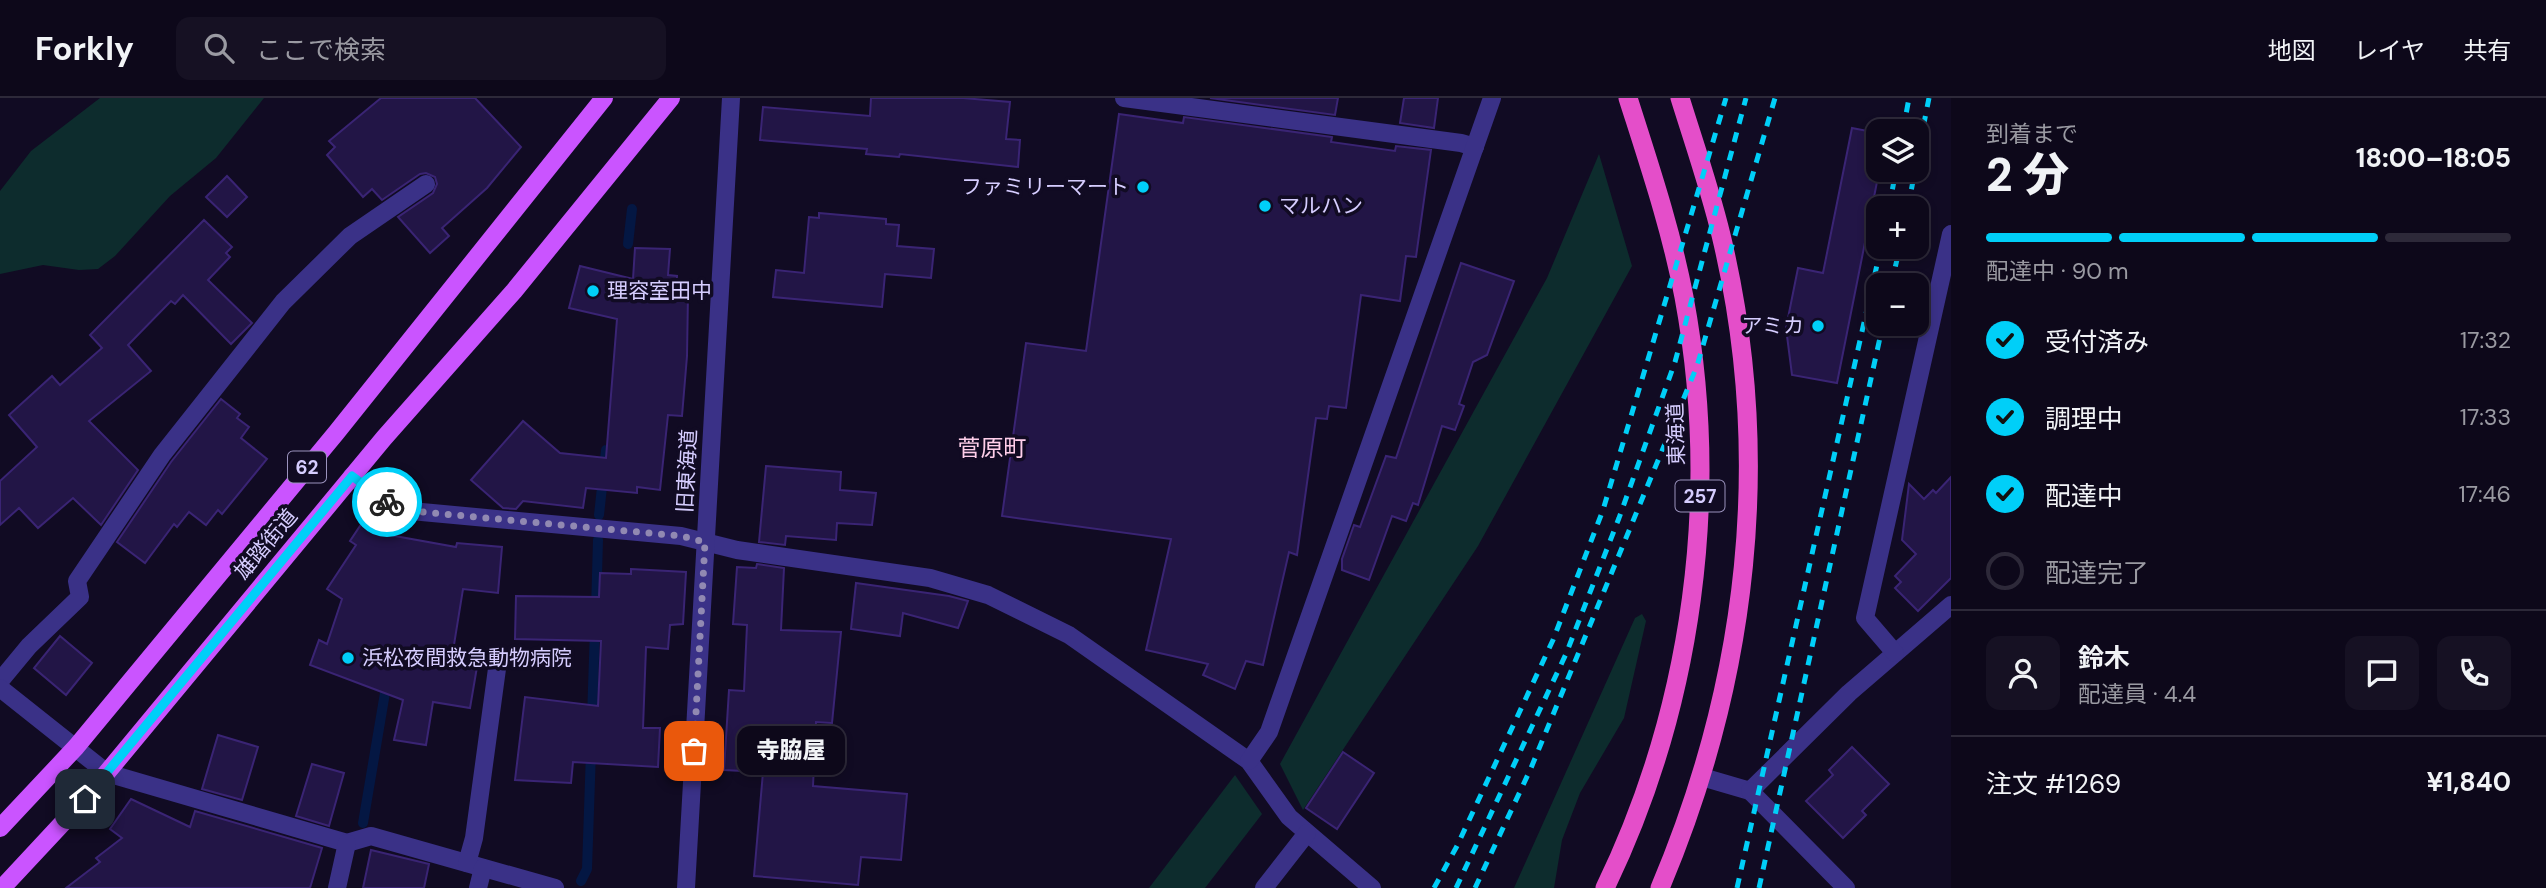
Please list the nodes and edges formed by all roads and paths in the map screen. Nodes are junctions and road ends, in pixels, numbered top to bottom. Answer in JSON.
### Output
{"nodes":[{"id":1,"x":604,"y":98,"type":"edge"},
{"id":2,"x":671,"y":98,"type":"edge"},
{"id":3,"x":731,"y":98,"type":"edge"},
{"id":4,"x":1124,"y":98,"type":"edge"},
{"id":5,"x":1492,"y":98,"type":"edge"},
{"id":6,"x":1628,"y":98,"type":"edge"},
{"id":7,"x":1680,"y":98,"type":"edge"},
{"id":8,"x":1252,"y":106,"type":"edge"},
{"id":9,"x":1475,"y":148,"type":"junction"},
{"id":10,"x":426,"y":184,"type":"dead end"},
{"id":11,"x":1951,"y":234,"type":"edge"},
{"id":12,"x":352,"y":476,"type":"junction"},
{"id":13,"x":705,"y":542,"type":"junction"},
{"id":14,"x":1951,"y":605,"type":"edge"},
{"id":15,"x":1895,"y":653,"type":"junction"},
{"id":16,"x":499,"y":654,"type":"dead end"},
{"id":17,"x":0,"y":681,"type":"edge"},
{"id":18,"x":0,"y":688,"type":"edge"},
{"id":19,"x":76,"y":747,"type":"junction"},
{"id":20,"x":1249,"y":761,"type":"junction"},
{"id":21,"x":107,"y":773,"type":"junction"},
{"id":22,"x":1702,"y":777,"type":"junction"},
{"id":23,"x":1750,"y":791,"type":"junction"},
{"id":24,"x":0,"y":828,"type":"edge"},
{"id":25,"x":1307,"y":833,"type":"junction"},
{"id":26,"x":347,"y":843,"type":"junction"},
{"id":27,"x":475,"y":865,"type":"junction"},
{"id":28,"x":2,"y":888,"type":"edge"},
{"id":29,"x":337,"y":888,"type":"edge"},
{"id":30,"x":478,"y":888,"type":"edge"},
{"id":31,"x":555,"y":888,"type":"edge"},
{"id":32,"x":686,"y":888,"type":"edge"},
{"id":33,"x":1264,"y":888,"type":"edge"},
{"id":34,"x":1372,"y":888,"type":"edge"},
{"id":35,"x":1605,"y":888,"type":"edge"},
{"id":36,"x":1660,"y":888,"type":"edge"},
{"id":37,"x":1846,"y":888,"type":"edge"}],
"edges":[{"from":1,"to":19,"type":"main road","name":"雄踏街道","number":"62"},
{"from":2,"to":12,"type":"main road","name":"雄踏街道","number":"62"},
{"from":3,"to":13,"type":"street","name":"旧東海道"},
{"from":4,"to":8,"type":"street"},
{"from":5,"to":9,"type":"street"},
{"from":6,"to":35,"type":"highway","name":"東海道","number":"257"},
{"from":7,"to":22,"type":"highway","number":"257"},
{"from":8,"to":9,"type":"street"},
{"from":9,"to":20,"type":"street"},
{"from":10,"to":17,"type":"street"},
{"from":11,"to":15,"type":"street"},
{"from":12,"to":13,"type":"street"},
{"from":12,"to":21,"type":"main road","name":"雄踏街道","number":"62"},
{"from":13,"to":20,"type":"street"},
{"from":13,"to":32,"type":"street","name":"旧東海道"},
{"from":14,"to":15,"type":"street"},
{"from":15,"to":23,"type":"street"},
{"from":16,"to":27,"type":"street"},
{"from":18,"to":19,"type":"street"},
{"from":19,"to":21,"type":"street"},
{"from":19,"to":24,"type":"main road","name":"雄踏街道","number":"62"},
{"from":20,"to":25,"type":"street"},
{"from":21,"to":26,"type":"street"},
{"from":21,"to":28,"type":"main road","name":"雄踏街道","number":"62"},
{"from":22,"to":23,"type":"street"},
{"from":22,"to":36,"type":"highway","number":"257"},
{"from":23,"to":37,"type":"street"},
{"from":25,"to":33,"type":"street"},
{"from":25,"to":34,"type":"street"},
{"from":26,"to":27,"type":"street"},
{"from":26,"to":29,"type":"street"},
{"from":27,"to":30,"type":"street"},
{"from":27,"to":31,"type":"street"}]}
